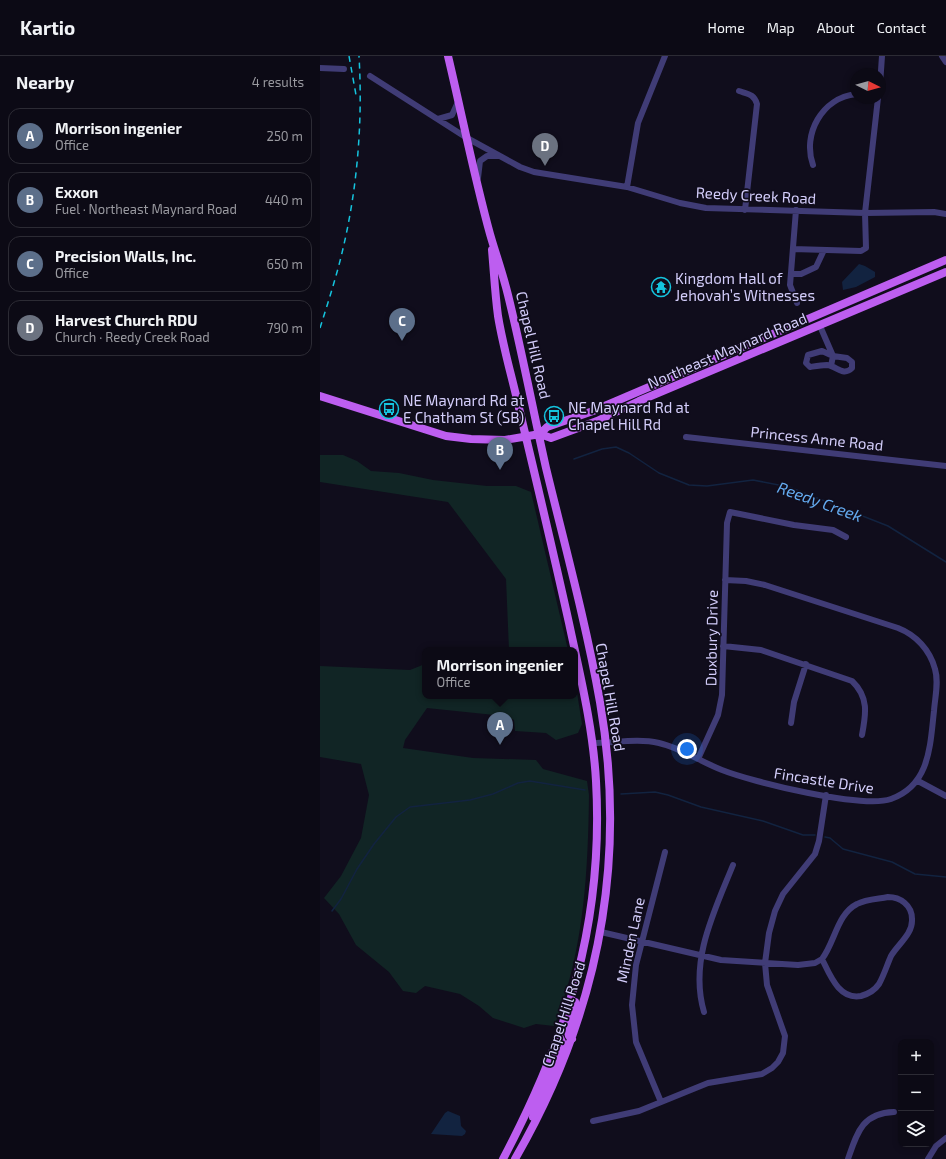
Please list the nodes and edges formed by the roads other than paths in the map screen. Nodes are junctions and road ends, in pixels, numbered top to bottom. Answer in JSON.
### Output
{"nodes":[{"id":1,"x":448,"y":56,"type":"edge"},
{"id":2,"x":665,"y":56,"type":"edge"},
{"id":3,"x":882,"y":56,"type":"edge"},
{"id":4,"x":942,"y":56,"type":"edge"},
{"id":5,"x":946,"y":62,"type":"edge"},
{"id":6,"x":320,"y":68,"type":"edge"},
{"id":7,"x":881,"y":68,"type":"edge"},
{"id":8,"x":344,"y":69,"type":"dead end"},
{"id":9,"x":370,"y":76,"type":"dead end"},
{"id":10,"x":739,"y":91,"type":"dead end"},
{"id":11,"x":850,"y":95,"type":"edge"},
{"id":12,"x":458,"y":101,"type":"junction"},
{"id":13,"x":877,"y":104,"type":"edge"},
{"id":14,"x":438,"y":119,"type":"junction"},
{"id":15,"x":467,"y":138,"type":"junction"},
{"id":16,"x":500,"y":156,"type":"junction"},
{"id":17,"x":813,"y":165,"type":"dead end"},
{"id":18,"x":478,"y":183,"type":"junction"},
{"id":19,"x":627,"y":187,"type":"junction"},
{"id":20,"x":745,"y":210,"type":"junction"},
{"id":21,"x":796,"y":210,"type":"junction"},
{"id":22,"x":865,"y":213,"type":"junction"},
{"id":23,"x":946,"y":214,"type":"edge"},
{"id":24,"x":490,"y":234,"type":"junction"},
{"id":25,"x":793,"y":249,"type":"junction"},
{"id":26,"x":824,"y":250,"type":"junction"},
{"id":27,"x":946,"y":260,"type":"edge"},
{"id":28,"x":946,"y":272,"type":"edge"},
{"id":29,"x":791,"y":274,"type":"junction"},
{"id":30,"x":797,"y":303,"type":"dead end"},
{"id":31,"x":820,"y":326,"type":"junction"},
{"id":32,"x":832,"y":356,"type":"junction"},
{"id":33,"x":831,"y":366,"type":"junction"},
{"id":34,"x":320,"y":396,"type":"edge"},
{"id":35,"x":540,"y":434,"type":"junction"},
{"id":36,"x":526,"y":436,"type":"junction"},
{"id":37,"x":686,"y":437,"type":"dead end"},
{"id":38,"x":946,"y":466,"type":"edge"},
{"id":39,"x":846,"y":537,"type":"dead end"},
{"id":40,"x":725,"y":580,"type":"junction"},
{"id":41,"x":723,"y":646,"type":"junction"},
{"id":42,"x":574,"y":647,"type":"edge"},
{"id":43,"x":578,"y":662,"type":"edge"},
{"id":44,"x":806,"y":664,"type":"junction"},
{"id":45,"x":791,"y":723,"type":"dead end"},
{"id":46,"x":862,"y":735,"type":"dead end"},
{"id":47,"x":592,"y":743,"type":"junction"},
{"id":48,"x":606,"y":743,"type":"junction"},
{"id":49,"x":698,"y":759,"type":"junction"},
{"id":50,"x":918,"y":781,"type":"junction"},
{"id":51,"x":826,"y":795,"type":"junction"},
{"id":52,"x":946,"y":796,"type":"edge"},
{"id":53,"x":665,"y":852,"type":"dead end"},
{"id":54,"x":733,"y":865,"type":"dead end"},
{"id":55,"x":601,"y":932,"type":"junction"},
{"id":56,"x":640,"y":942,"type":"junction"},
{"id":57,"x":700,"y":956,"type":"junction"},
{"id":58,"x":822,"y":959,"type":"junction"},
{"id":59,"x":765,"y":964,"type":"junction"},
{"id":60,"x":577,"y":979,"type":"junction"},
{"id":61,"x":704,"y":1012,"type":"dead end"},
{"id":62,"x":559,"y":1036,"type":"junction"},
{"id":63,"x":572,"y":1039,"type":"junction"},
{"id":64,"x":661,"y":1102,"type":"junction"},
{"id":65,"x":894,"y":1112,"type":"dead end"},
{"id":66,"x":593,"y":1121,"type":"dead end"},
{"id":67,"x":946,"y":1138,"type":"edge"},
{"id":68,"x":522,"y":1148,"type":"junction"},
{"id":69,"x":503,"y":1159,"type":"edge"},
{"id":70,"x":515,"y":1159,"type":"edge"},
{"id":71,"x":848,"y":1159,"type":"edge"},
{"id":72,"x":928,"y":1159,"type":"edge"}],
"edges":[{"from":1,"to":12,"type":"main road","name":"Chapel Hill Road"},
{"from":2,"to":19,"type":"street"},
{"from":3,"to":7,"type":"street"},
{"from":4,"to":5,"type":"street"},
{"from":6,"to":8,"type":"street"},
{"from":9,"to":14,"type":"street","name":"Reedy Creek Road"},
{"from":10,"to":20,"type":"street"},
{"from":11,"to":17,"type":"street"},
{"from":12,"to":14,"type":"street"},
{"from":12,"to":15,"type":"main road","name":"Chapel Hill Road"},
{"from":13,"to":22,"type":"street"},
{"from":14,"to":15,"type":"street","name":"Reedy Creek Road"},
{"from":15,"to":16,"type":"street","name":"Reedy Creek Road"},
{"from":15,"to":18,"type":"main road","name":"Chapel Hill Road"},
{"from":16,"to":18,"type":"street"},
{"from":16,"to":19,"type":"street","name":"Reedy Creek Road"},
{"from":18,"to":24,"type":"main road","name":"Chapel Hill Road"},
{"from":19,"to":20,"type":"street","name":"Reedy Creek Road"},
{"from":20,"to":21,"type":"street","name":"Reedy Creek Road"},
{"from":21,"to":22,"type":"street","name":"Reedy Creek Road"},
{"from":21,"to":25,"type":"street"},
{"from":22,"to":23,"type":"street","name":"Reedy Creek Road"},
{"from":22,"to":26,"type":"street"},
{"from":24,"to":35,"type":"main road","name":"Chapel Hill Road"},
{"from":24,"to":36,"type":"main road","name":"Chapel Hill Road"},
{"from":25,"to":26,"type":"street"},
{"from":25,"to":29,"type":"street"},
{"from":26,"to":29,"type":"street"},
{"from":27,"to":35,"type":"main road","name":"Northeast Maynard Road"},
{"from":28,"to":31,"type":"main road","name":"Northeast Maynard Road"},
{"from":29,"to":30,"type":"street"},
{"from":31,"to":32,"type":"street"},
{"from":31,"to":35,"type":"main road","name":"Northeast Maynard Road"},
{"from":32,"to":33,"type":"street"},
{"from":32,"to":33,"type":"street"},
{"from":32,"to":33,"type":"street"},
{"from":34,"to":36,"type":"main road","name":"Northeast Maynard Road"},
{"from":35,"to":36,"type":"main road","name":"Northeast Maynard Road"},
{"from":35,"to":48,"type":"main road","name":"Chapel Hill Road"},
{"from":36,"to":42,"type":"main road","name":"Chapel Hill Road"},
{"from":37,"to":38,"type":"street","name":"Princess Anne Road"},
{"from":39,"to":40,"type":"street","name":"Duxbury Drive"},
{"from":40,"to":41,"type":"street","name":"Duxbury Drive"},
{"from":40,"to":50,"type":"street","name":"Fincastle Drive"},
{"from":41,"to":44,"type":"street"},
{"from":41,"to":49,"type":"street","name":"Duxbury Drive"},
{"from":43,"to":47,"type":"main road","name":"Chapel Hill Road"},
{"from":44,"to":45,"type":"street"},
{"from":44,"to":46,"type":"street"},
{"from":47,"to":48,"type":"street","name":"Fincastle Drive"},
{"from":47,"to":60,"type":"main road","name":"Chapel Hill Road"},
{"from":48,"to":49,"type":"street","name":"Fincastle Drive"},
{"from":48,"to":55,"type":"main road","name":"Chapel Hill Road"},
{"from":49,"to":51,"type":"street","name":"Fincastle Drive"},
{"from":50,"to":51,"type":"street","name":"Fincastle Drive"},
{"from":50,"to":52,"type":"street"},
{"from":51,"to":59,"type":"street"},
{"from":53,"to":56,"type":"street","name":"Minden Lane"},
{"from":54,"to":57,"type":"street"},
{"from":55,"to":56,"type":"street"},
{"from":55,"to":63,"type":"main road","name":"Chapel Hill Road"},
{"from":56,"to":57,"type":"street"},
{"from":56,"to":64,"type":"street","name":"Minden Lane"},
{"from":57,"to":59,"type":"street"},
{"from":57,"to":61,"type":"street"},
{"from":58,"to":58,"type":"street"},
{"from":58,"to":59,"type":"street"},
{"from":59,"to":64,"type":"street"},
{"from":60,"to":62,"type":"main road","name":"Chapel Hill Road"},
{"from":60,"to":63,"type":"main road"},
{"from":62,"to":68,"type":"main road"},
{"from":62,"to":69,"type":"main road","name":"Chapel Hill Road"},
{"from":63,"to":68,"type":"main road","name":"Chapel Hill Road"},
{"from":64,"to":66,"type":"street"},
{"from":65,"to":71,"type":"street"},
{"from":67,"to":72,"type":"street"},
{"from":68,"to":70,"type":"main road","name":"Chapel Hill Road"}]}
